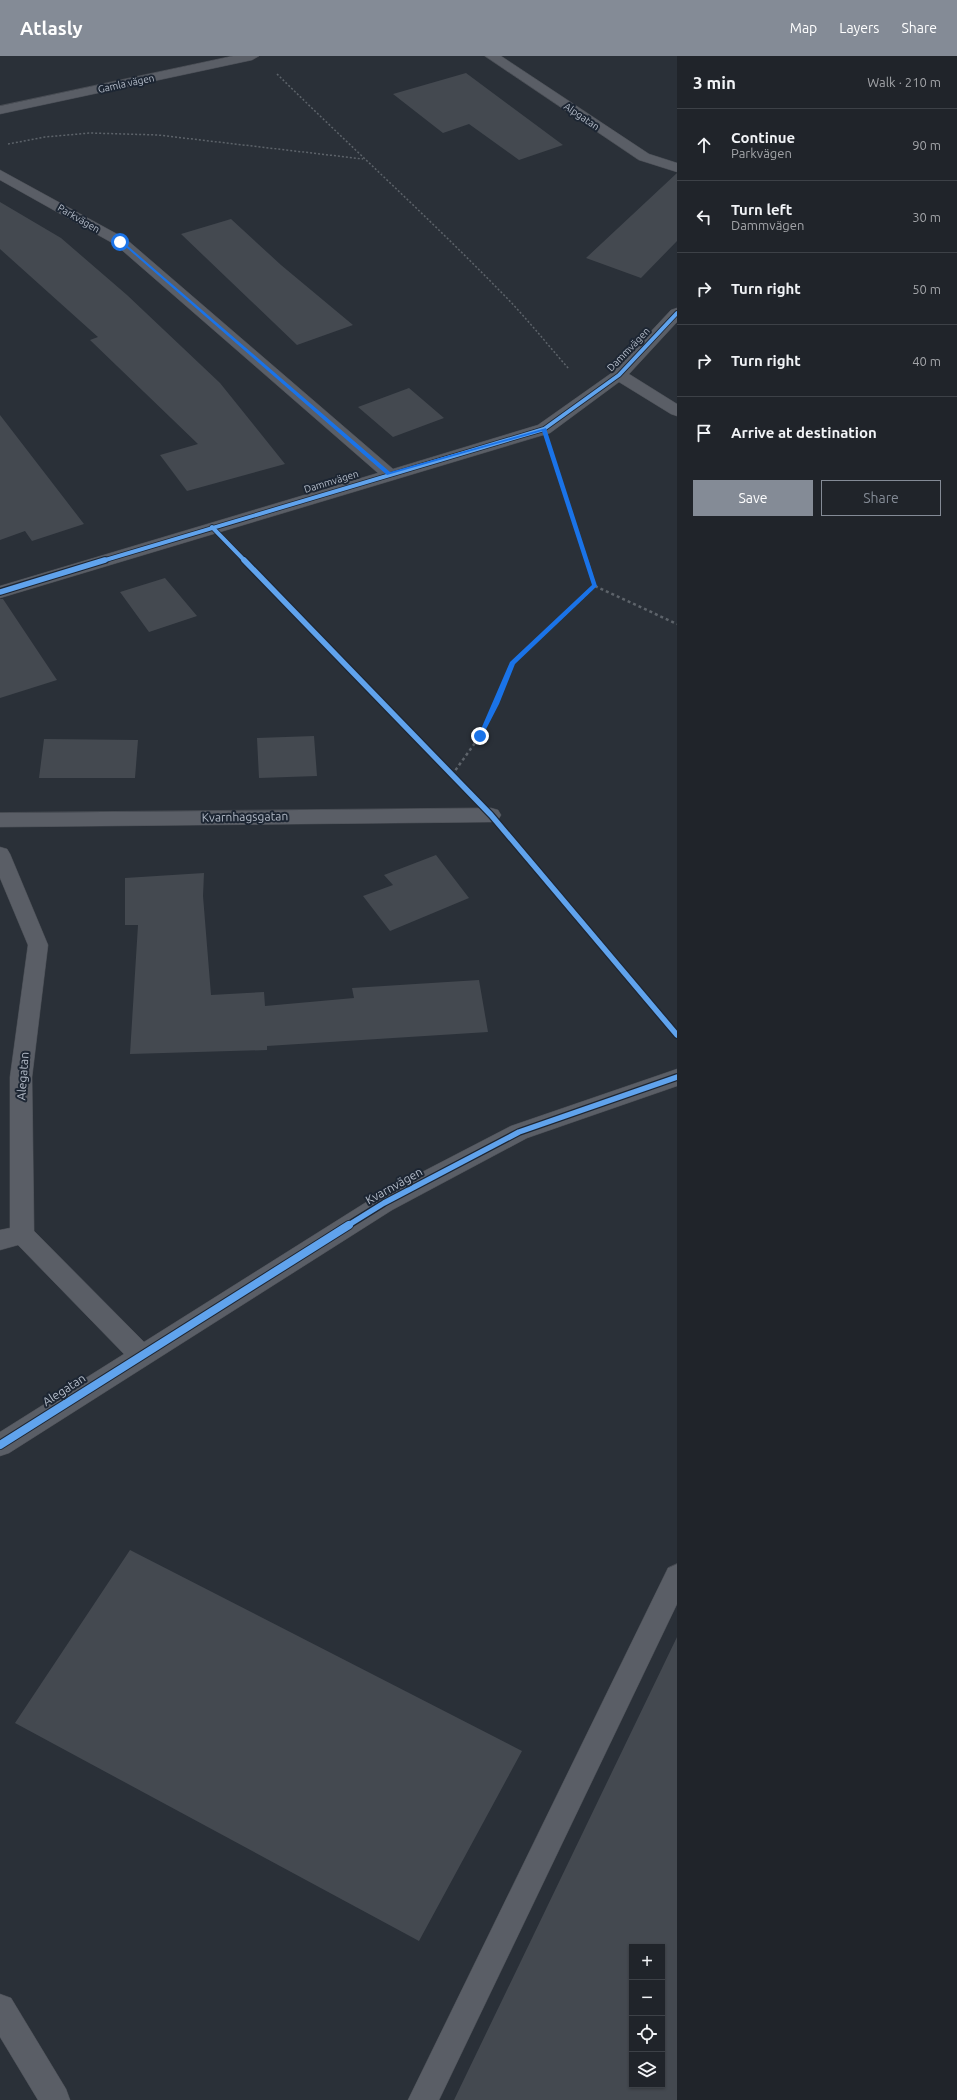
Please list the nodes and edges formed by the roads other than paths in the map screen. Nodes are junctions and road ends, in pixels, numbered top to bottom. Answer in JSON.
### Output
{"nodes":[{"id":1,"x":252,"y":56,"type":"edge"},
{"id":2,"x":492,"y":56,"type":"edge"},
{"id":3,"x":0,"y":110,"type":"edge"},
{"id":4,"x":677,"y":168,"type":"edge"},
{"id":5,"x":0,"y":174,"type":"edge"},
{"id":6,"x":677,"y":313,"type":"edge"},
{"id":7,"x":619,"y":375,"type":"junction"},
{"id":8,"x":677,"y":411,"type":"edge"},
{"id":9,"x":389,"y":474,"type":"junction"},
{"id":10,"x":0,"y":592,"type":"edge"},
{"id":11,"x":491,"y":814,"type":"road end"},
{"id":12,"x":0,"y":820,"type":"edge"},
{"id":13,"x":0,"y":854,"type":"edge"},
{"id":14,"x":677,"y":1077,"type":"edge"},
{"id":15,"x":22,"y":1234,"type":"junction"},
{"id":16,"x":0,"y":1240,"type":"edge"},
{"id":17,"x":141,"y":1355,"type":"junction"},
{"id":18,"x":0,"y":1445,"type":"edge"},
{"id":19,"x":677,"y":1576,"type":"edge"},
{"id":20,"x":0,"y":2009,"type":"edge"},
{"id":21,"x":55,"y":2100,"type":"edge"},
{"id":22,"x":423,"y":2100,"type":"edge"}],
"edges":[{"from":1,"to":3,"type":"street","name":"Gamla vägen"},
{"from":2,"to":4,"type":"street","name":"Alpgatan"},
{"from":5,"to":9,"type":"street","name":"Parkvägen"},
{"from":6,"to":7,"type":"street","name":"Dammvägen"},
{"from":7,"to":8,"type":"street"},
{"from":7,"to":9,"type":"street","name":"Dammvägen"},
{"from":9,"to":10,"type":"street","name":"Dammvägen"},
{"from":11,"to":12,"type":"street","name":"Kvarnhagsgatan"},
{"from":13,"to":15,"type":"street","name":"Alegatan"},
{"from":14,"to":17,"type":"street","name":"Kvarnvägen"},
{"from":15,"to":16,"type":"street"},
{"from":15,"to":17,"type":"street"},
{"from":17,"to":18,"type":"street","name":"Alegatan"},
{"from":19,"to":22,"type":"street"},
{"from":20,"to":21,"type":"street"}]}
